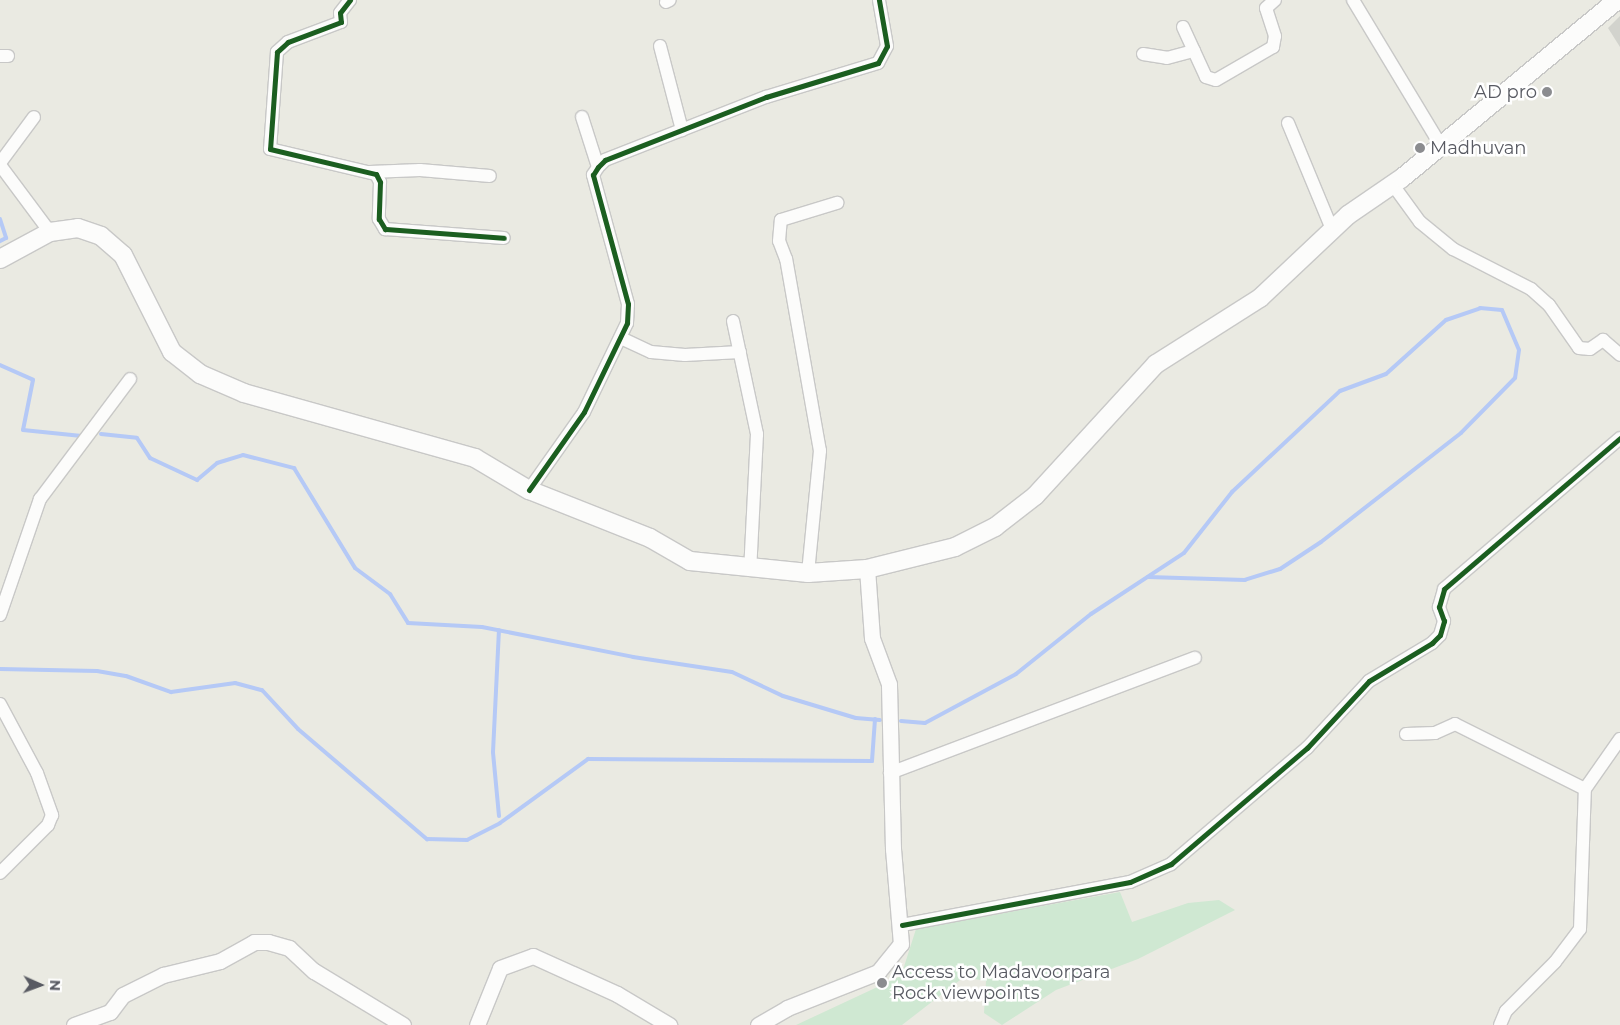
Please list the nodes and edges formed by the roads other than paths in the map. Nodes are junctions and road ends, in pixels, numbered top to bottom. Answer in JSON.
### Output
{"nodes":[{"id":1,"x":350,"y":0,"type":"edge"},
{"id":2,"x":879,"y":0,"type":"edge"},
{"id":3,"x":1275,"y":0,"type":"edge"},
{"id":4,"x":1353,"y":0,"type":"edge"},
{"id":5,"x":1617,"y":0,"type":"edge"},
{"id":6,"x":1183,"y":26,"type":"dead end"},
{"id":7,"x":660,"y":46,"type":"dead end"},
{"id":8,"x":1194,"y":50,"type":"junction"},
{"id":9,"x":1143,"y":54,"type":"dead end"},
{"id":10,"x":34,"y":117,"type":"dead end"},
{"id":11,"x":582,"y":117,"type":"dead end"},
{"id":12,"x":1288,"y":123,"type":"dead end"},
{"id":13,"x":682,"y":130,"type":"junction"},
{"id":14,"x":1440,"y":146,"type":"junction"},
{"id":15,"x":0,"y":164,"type":"edge"},
{"id":16,"x":598,"y":167,"type":"junction"},
{"id":17,"x":370,"y":172,"type":"junction"},
{"id":18,"x":490,"y":176,"type":"dead end"},
{"id":19,"x":1393,"y":185,"type":"junction"},
{"id":20,"x":837,"y":203,"type":"dead end"},
{"id":21,"x":1332,"y":229,"type":"junction"},
{"id":22,"x":50,"y":232,"type":"junction"},
{"id":23,"x":504,"y":238,"type":"dead end"},
{"id":24,"x":0,"y":259,"type":"edge"},
{"id":25,"x":733,"y":321,"type":"dead end"},
{"id":26,"x":623,"y":339,"type":"junction"},
{"id":27,"x":740,"y":352,"type":"junction"},
{"id":28,"x":1620,"y":355,"type":"edge"},
{"id":29,"x":130,"y":379,"type":"dead end"},
{"id":30,"x":1620,"y":438,"type":"edge"},
{"id":31,"x":529,"y":490,"type":"junction"},
{"id":32,"x":868,"y":569,"type":"junction"},
{"id":33,"x":750,"y":570,"type":"junction"},
{"id":34,"x":808,"y":573,"type":"junction"},
{"id":35,"x":0,"y":615,"type":"edge"},
{"id":36,"x":1195,"y":658,"type":"dead end"},
{"id":37,"x":0,"y":704,"type":"edge"},
{"id":38,"x":1406,"y":734,"type":"dead end"},
{"id":39,"x":1620,"y":739,"type":"edge"},
{"id":40,"x":890,"y":773,"type":"junction"},
{"id":41,"x":1585,"y":789,"type":"junction"},
{"id":42,"x":0,"y":873,"type":"edge"},
{"id":43,"x":902,"y":925,"type":"junction"},
{"id":44,"x":74,"y":1025,"type":"edge"},
{"id":45,"x":402,"y":1025,"type":"edge"},
{"id":46,"x":477,"y":1025,"type":"edge"},
{"id":47,"x":669,"y":1025,"type":"edge"},
{"id":48,"x":758,"y":1025,"type":"edge"},
{"id":49,"x":1500,"y":1025,"type":"edge"}],
"edges":[{"from":1,"to":17,"type":"street"},
{"from":2,"to":13,"type":"street"},
{"from":3,"to":8,"type":"street"},
{"from":4,"to":14,"type":"street"},
{"from":5,"to":14,"type":"main road"},
{"from":6,"to":8,"type":"street"},
{"from":7,"to":13,"type":"street"},
{"from":8,"to":9,"type":"street"},
{"from":10,"to":15,"type":"street"},
{"from":11,"to":16,"type":"street"},
{"from":12,"to":21,"type":"street"},
{"from":13,"to":16,"type":"street"},
{"from":14,"to":19,"type":"main road"},
{"from":15,"to":22,"type":"street"},
{"from":16,"to":26,"type":"street"},
{"from":17,"to":18,"type":"street"},
{"from":17,"to":23,"type":"street"},
{"from":19,"to":21,"type":"main road"},
{"from":19,"to":28,"type":"street"},
{"from":20,"to":34,"type":"street"},
{"from":21,"to":32,"type":"main road"},
{"from":22,"to":24,"type":"main road"},
{"from":22,"to":31,"type":"main road"},
{"from":25,"to":27,"type":"street"},
{"from":26,"to":27,"type":"street"},
{"from":26,"to":31,"type":"street"},
{"from":27,"to":33,"type":"street"},
{"from":29,"to":35,"type":"street"},
{"from":30,"to":43,"type":"street"},
{"from":31,"to":33,"type":"main road"},
{"from":32,"to":34,"type":"main road"},
{"from":32,"to":40,"type":"street"},
{"from":33,"to":34,"type":"main road"},
{"from":36,"to":40,"type":"street"},
{"from":37,"to":42,"type":"street"},
{"from":38,"to":41,"type":"street"},
{"from":39,"to":41,"type":"street"},
{"from":40,"to":43,"type":"street"},
{"from":41,"to":49,"type":"street"},
{"from":43,"to":48,"type":"street"},
{"from":44,"to":45,"type":"street"},
{"from":46,"to":47,"type":"street"}]}
